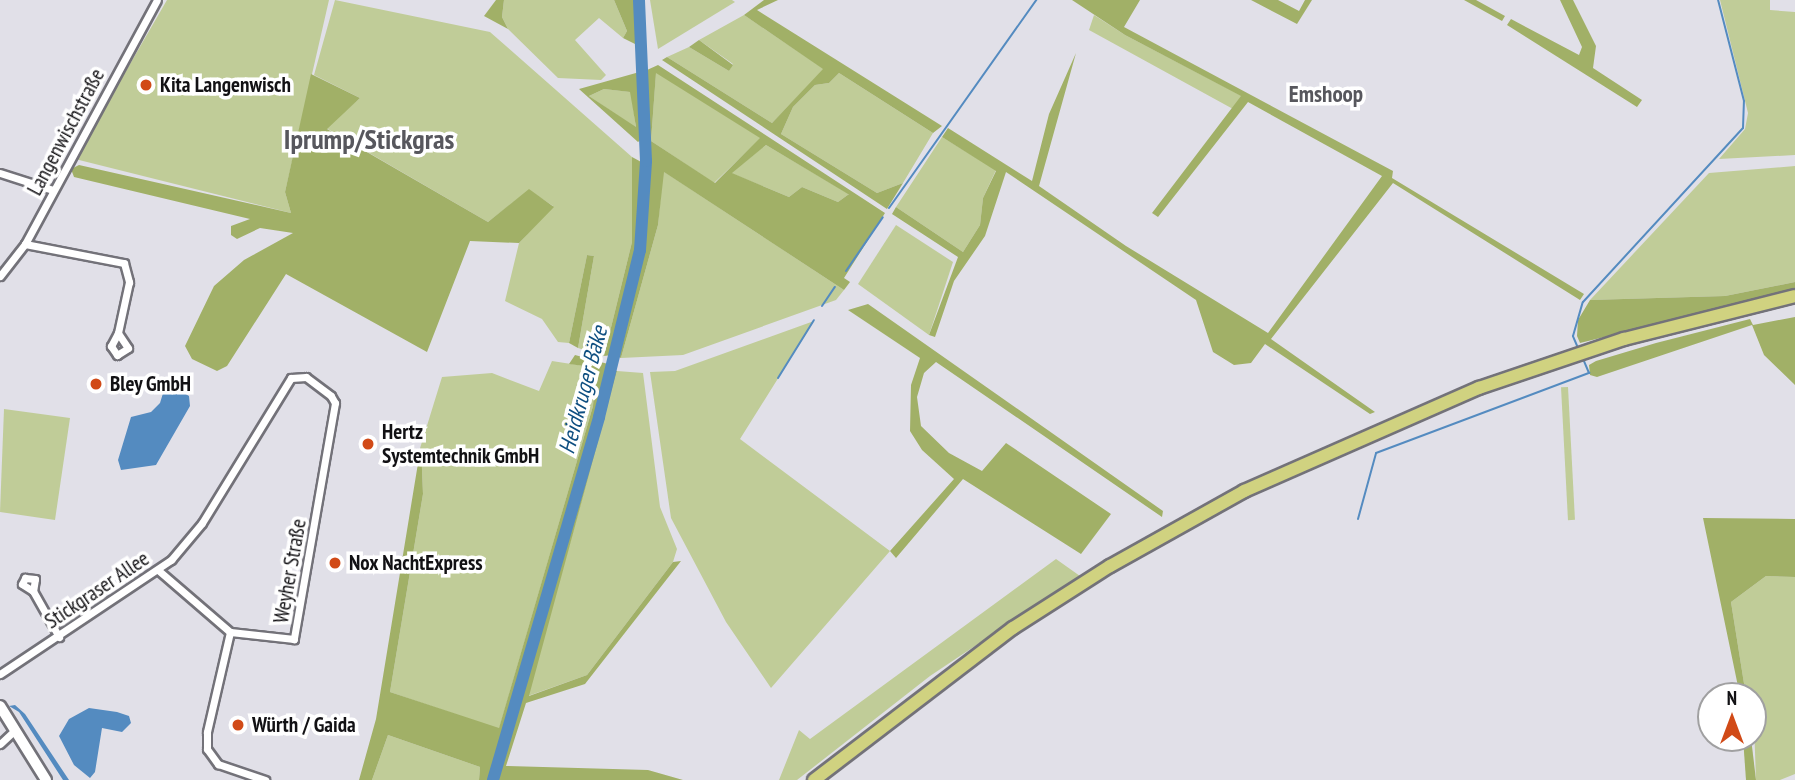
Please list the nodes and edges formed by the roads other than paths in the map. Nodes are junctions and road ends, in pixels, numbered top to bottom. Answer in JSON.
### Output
{"nodes":[{"id":1,"x":157,"y":0,"type":"edge"},
{"id":2,"x":0,"y":173,"type":"edge"},
{"id":3,"x":53,"y":190,"type":"junction"},
{"id":4,"x":25,"y":244,"type":"junction"},
{"id":5,"x":0,"y":276,"type":"edge"},
{"id":6,"x":1795,"y":296,"type":"edge"},
{"id":7,"x":1795,"y":304,"type":"edge"},
{"id":8,"x":118,"y":333,"type":"dead end"},
{"id":9,"x":1591,"y":354,"type":"junction"},
{"id":10,"x":1573,"y":359,"type":"junction"},
{"id":11,"x":291,"y":378,"type":"joint"},
{"id":12,"x":159,"y":571,"type":"junction"},
{"id":13,"x":33,"y":592,"type":"dead end"},
{"id":14,"x":230,"y":632,"type":"junction"},
{"id":15,"x":59,"y":637,"type":"junction"},
{"id":16,"x":0,"y":674,"type":"edge"},
{"id":17,"x":2,"y":712,"type":"edge"},
{"id":18,"x":14,"y":731,"type":"junction"},
{"id":19,"x":0,"y":744,"type":"edge"},
{"id":20,"x":46,"y":780,"type":"edge"},
{"id":21,"x":265,"y":780,"type":"edge"},
{"id":22,"x":814,"y":780,"type":"edge"},
{"id":23,"x":826,"y":780,"type":"edge"}],
"edges":[{"from":1,"to":3,"type":"street","name":"Langenwischstraße"},
{"from":2,"to":3,"type":"street"},
{"from":3,"to":4,"type":"street","name":"Langenwischstraße"},
{"from":4,"to":5,"type":"street","name":"Langenwischstraße"},
{"from":4,"to":8,"type":"street"},
{"from":6,"to":9,"type":"highway"},
{"from":7,"to":9,"type":"highway"},
{"from":9,"to":10,"type":"highway"},
{"from":10,"to":22,"type":"highway"},
{"from":10,"to":23,"type":"highway"},
{"from":11,"to":12,"type":"street","name":"Stickgraser Allee"},
{"from":11,"to":14,"type":"street","name":"Weyher Straße"},
{"from":12,"to":14,"type":"street"},
{"from":12,"to":15,"type":"street","name":"Stickgraser Allee"},
{"from":13,"to":15,"type":"street"},
{"from":14,"to":21,"type":"street"},
{"from":15,"to":16,"type":"street","name":"Stickgraser Allee"},
{"from":17,"to":18,"type":"main road"},
{"from":18,"to":19,"type":"street"},
{"from":18,"to":20,"type":"main road"}]}
